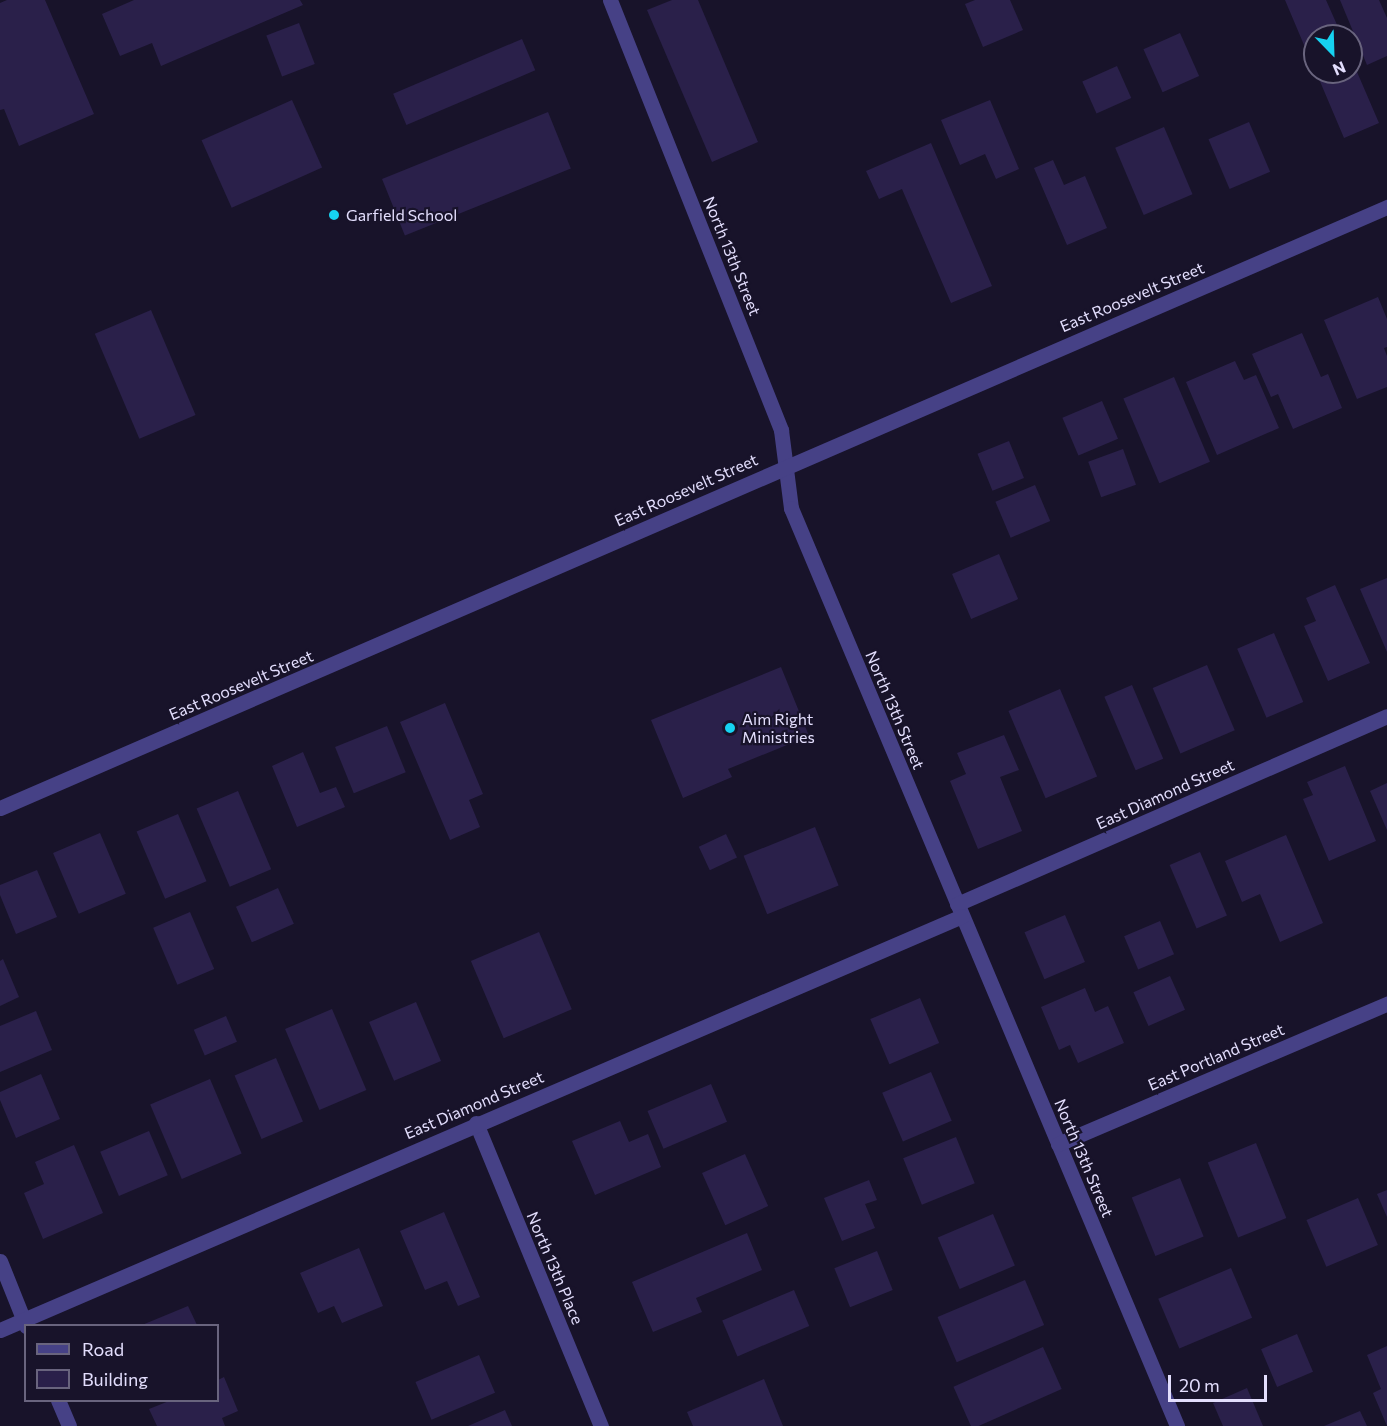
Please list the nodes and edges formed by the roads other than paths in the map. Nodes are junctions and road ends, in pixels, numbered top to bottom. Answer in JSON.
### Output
{"nodes":[{"id":1,"x":610,"y":0,"type":"edge"},
{"id":2,"x":1387,"y":207,"type":"edge"},
{"id":3,"x":784,"y":467,"type":"junction"},
{"id":4,"x":1387,"y":716,"type":"edge"},
{"id":5,"x":0,"y":808,"type":"edge"},
{"id":6,"x":960,"y":910,"type":"junction"},
{"id":7,"x":1387,"y":1004,"type":"edge"},
{"id":8,"x":476,"y":1123,"type":"junction"},
{"id":9,"x":1058,"y":1143,"type":"junction"},
{"id":10,"x":0,"y":1261,"type":"edge"},
{"id":11,"x":24,"y":1323,"type":"edge"},
{"id":12,"x":0,"y":1330,"type":"edge"},
{"id":13,"x":58,"y":1402,"type":"edge"},
{"id":14,"x":69,"y":1426,"type":"edge"},
{"id":15,"x":601,"y":1426,"type":"edge"},
{"id":16,"x":1177,"y":1426,"type":"edge"}],
"edges":[{"from":1,"to":3,"type":"street","name":"North 13th Street"},
{"from":2,"to":3,"type":"street","name":"East Roosevelt Street"},
{"from":3,"to":5,"type":"street","name":"East Roosevelt Street"},
{"from":3,"to":6,"type":"street","name":"North 13th Street"},
{"from":4,"to":6,"type":"street","name":"East Diamond Street"},
{"from":6,"to":8,"type":"street","name":"East Diamond Street"},
{"from":6,"to":9,"type":"street","name":"North 13th Street"},
{"from":7,"to":9,"type":"street","name":"East Portland Street"},
{"from":8,"to":11,"type":"street","name":"East Diamond Street"},
{"from":8,"to":15,"type":"street","name":"North 13th Place"},
{"from":9,"to":16,"type":"street","name":"North 13th Street"},
{"from":10,"to":11,"type":"street"},
{"from":11,"to":12,"type":"street","name":"East Diamond Street"},
{"from":13,"to":14,"type":"street"}]}
